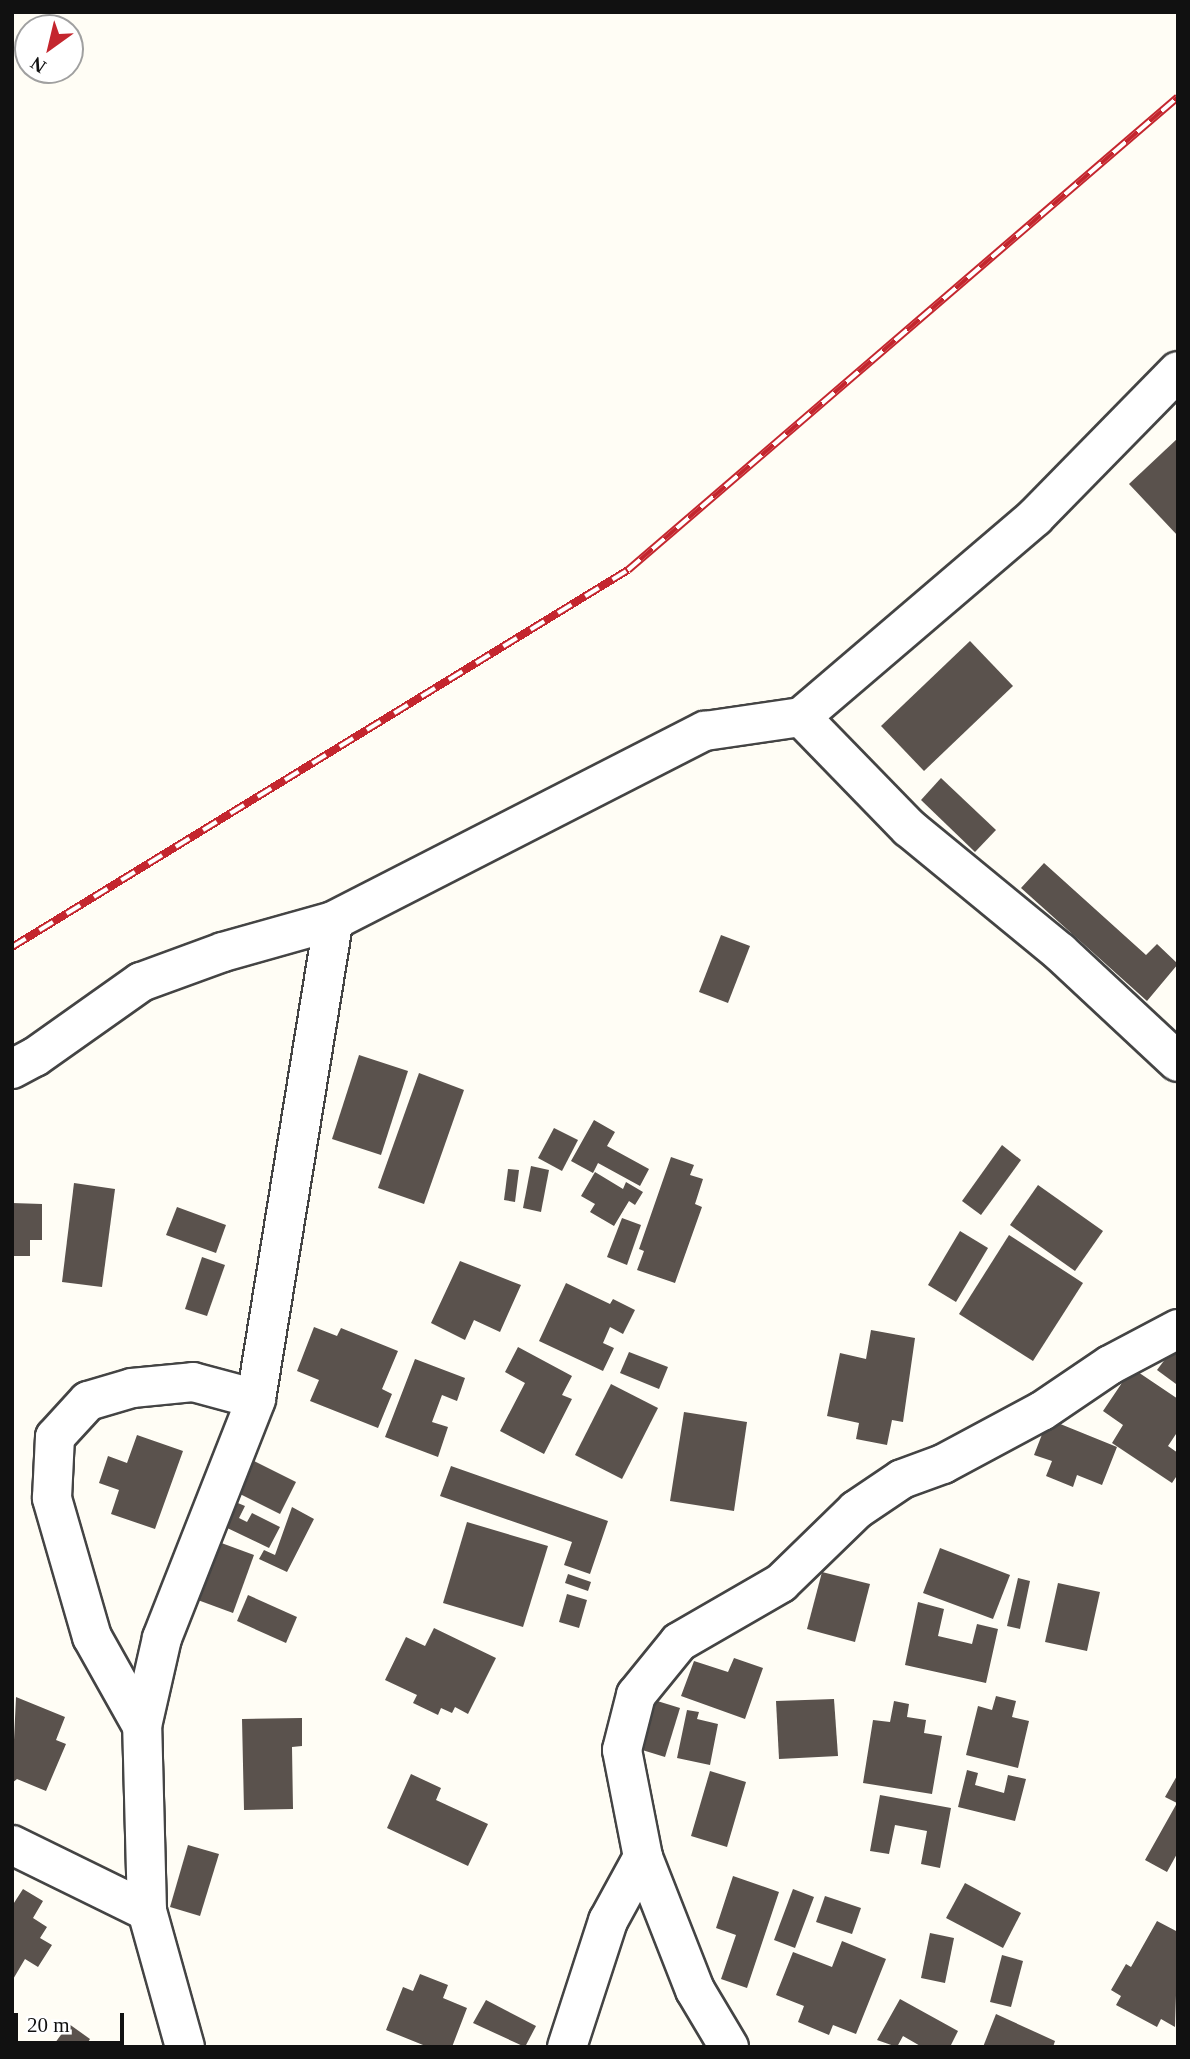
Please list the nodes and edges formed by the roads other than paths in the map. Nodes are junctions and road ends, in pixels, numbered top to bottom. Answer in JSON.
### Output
{"nodes":[{"id":1,"x":1178,"y":371,"type":"edge"},
{"id":2,"x":801,"y":717,"type":"junction"},
{"id":3,"x":333,"y":921,"type":"junction"},
{"id":4,"x":1178,"y":1062,"type":"edge"},
{"id":5,"x":12,"y":1069,"type":"edge"},
{"id":6,"x":1178,"y":1329,"type":"edge"},
{"id":7,"x":256,"y":1399,"type":"junction"},
{"id":8,"x":142,"y":1726,"type":"junction"},
{"id":9,"x":12,"y":1845,"type":"edge"},
{"id":10,"x":643,"y":1857,"type":"junction"},
{"id":11,"x":147,"y":1911,"type":"junction"},
{"id":12,"x":185,"y":2047,"type":"edge"},
{"id":13,"x":567,"y":2047,"type":"edge"},
{"id":14,"x":729,"y":2047,"type":"edge"}],
"edges":[{"from":1,"to":2,"type":"street"},
{"from":2,"to":3,"type":"street"},
{"from":2,"to":4,"type":"street"},
{"from":3,"to":5,"type":"street"},
{"from":3,"to":7,"type":"street"},
{"from":6,"to":10,"type":"street"},
{"from":7,"to":8,"type":"street"},
{"from":7,"to":8,"type":"street"},
{"from":8,"to":11,"type":"street"},
{"from":9,"to":11,"type":"street"},
{"from":10,"to":13,"type":"street"},
{"from":10,"to":14,"type":"street"},
{"from":11,"to":12,"type":"street"}]}
